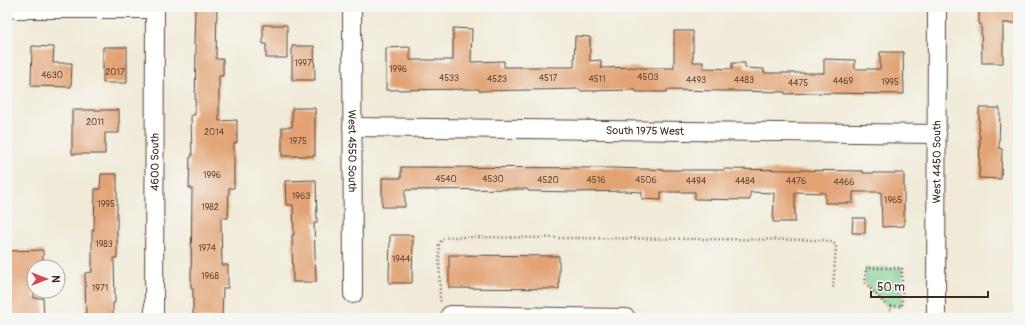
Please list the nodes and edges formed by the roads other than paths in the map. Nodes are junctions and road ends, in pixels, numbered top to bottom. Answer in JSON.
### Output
{"nodes":[{"id":1,"x":7,"y":7,"type":"edge"},
{"id":2,"x":352,"y":7,"type":"edge"},
{"id":3,"x":937,"y":7,"type":"edge"},
{"id":4,"x":155,"y":8,"type":"edge"},
{"id":5,"x":352,"y":128,"type":"junction"},
{"id":6,"x":937,"y":134,"type":"junction"},
{"id":7,"x":353,"y":294,"type":"dead end"},
{"id":8,"x":446,"y":310,"type":"edge"},
{"id":9,"x":154,"y":318,"type":"edge"},
{"id":10,"x":626,"y":318,"type":"edge"},
{"id":11,"x":936,"y":318,"type":"edge"}],
"edges":[{"from":1,"to":4,"type":"street"},
{"from":2,"to":5,"type":"street","name":"West 4550 South"},
{"from":3,"to":6,"type":"street","name":"West 4450 South"},
{"from":4,"to":9,"type":"street","name":"4600 South"},
{"from":5,"to":6,"type":"street","name":"South 1975 West"},
{"from":5,"to":7,"type":"street","name":"West 4550 South"},
{"from":6,"to":11,"type":"street","name":"West 4450 South"},
{"from":8,"to":10,"type":"street"}]}
